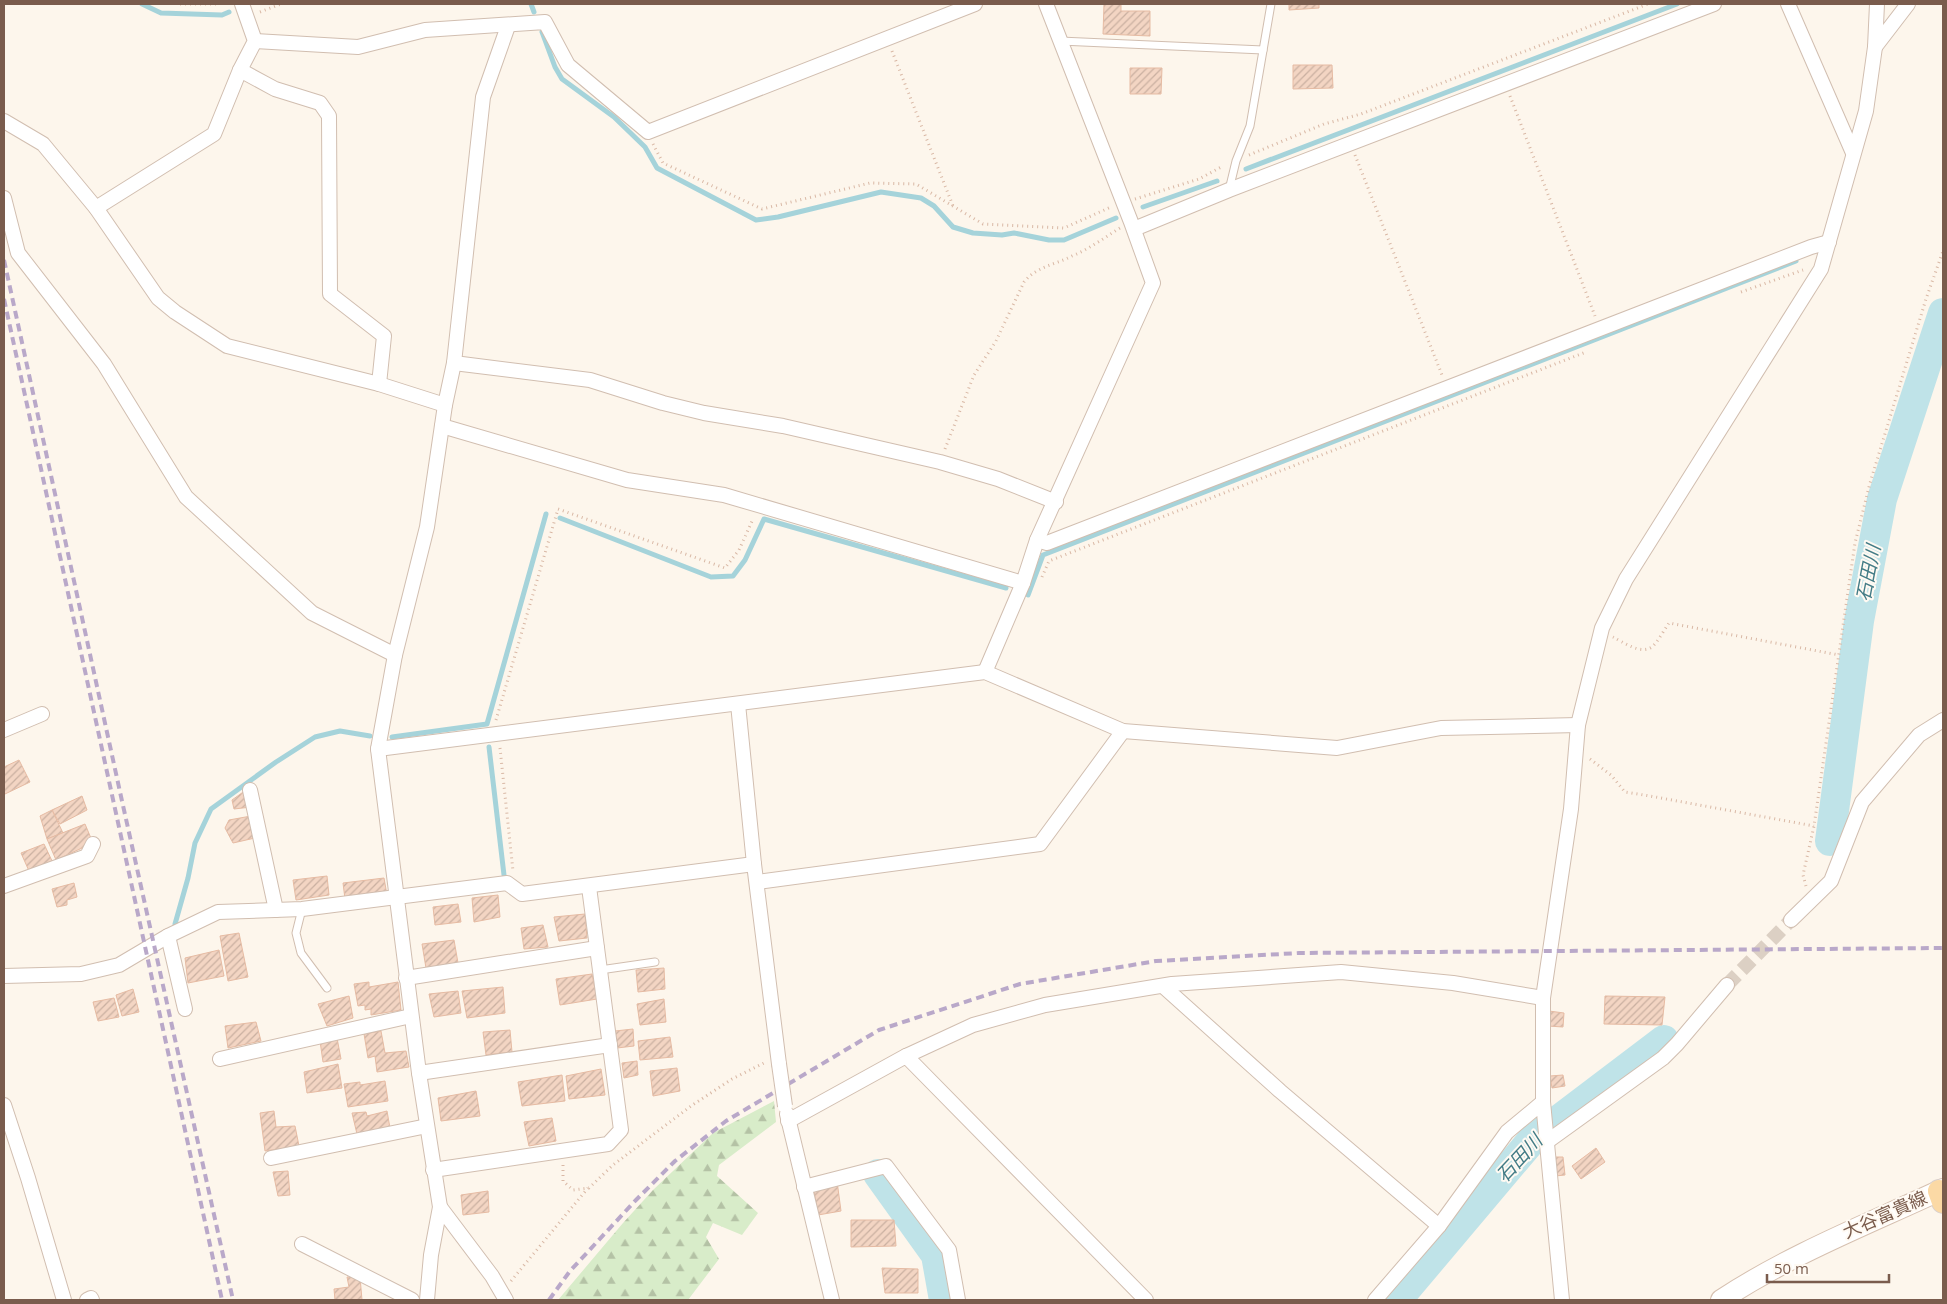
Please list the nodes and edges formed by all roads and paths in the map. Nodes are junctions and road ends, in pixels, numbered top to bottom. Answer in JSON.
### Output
{"nodes":[{"id":1,"x":180,"y":4,"type":"edge"},
{"id":2,"x":216,"y":4,"type":"edge"},
{"id":3,"x":242,"y":4,"type":"edge"},
{"id":4,"x":281,"y":4,"type":"edge"},
{"id":5,"x":975,"y":4,"type":"edge"},
{"id":6,"x":1046,"y":4,"type":"edge"},
{"id":7,"x":1271,"y":4,"type":"edge"},
{"id":8,"x":1648,"y":4,"type":"edge"},
{"id":9,"x":1714,"y":4,"type":"edge"},
{"id":10,"x":1788,"y":4,"type":"edge"},
{"id":11,"x":1877,"y":4,"type":"edge"},
{"id":12,"x":1908,"y":4,"type":"edge"},
{"id":13,"x":247,"y":17,"type":"junction"},
{"id":14,"x":508,"y":26,"type":"junction"},
{"id":15,"x":887,"y":38,"type":"junction"},
{"id":16,"x":255,"y":41,"type":"junction"},
{"id":17,"x":1060,"y":41,"type":"junction"},
{"id":18,"x":1875,"y":47,"type":"junction"},
{"id":19,"x":1263,"y":50,"type":"junction"},
{"id":20,"x":240,"y":70,"type":"junction"},
{"id":21,"x":1505,"y":84,"type":"junction"},
{"id":22,"x":4,"y":121,"type":"edge"},
{"id":23,"x":648,"y":132,"type":"junction"},
{"id":24,"x":1350,"y":143,"type":"junction"},
{"id":25,"x":1853,"y":153,"type":"junction"},
{"id":26,"x":1236,"y":161,"type":"junction"},
{"id":27,"x":1229,"y":190,"type":"junction"},
{"id":28,"x":4,"y":198,"type":"edge"},
{"id":29,"x":1123,"y":201,"type":"junction"},
{"id":30,"x":953,"y":207,"type":"junction"},
{"id":31,"x":96,"y":208,"type":"junction"},
{"id":32,"x":1133,"y":225,"type":"junction"},
{"id":33,"x":1829,"y":242,"type":"junction"},
{"id":34,"x":1943,"y":251,"type":"edge"},
{"id":35,"x":1821,"y":269,"type":"junction"},
{"id":36,"x":1736,"y":294,"type":"dead end"},
{"id":37,"x":1600,"y":329,"type":"junction"},
{"id":38,"x":1588,"y":351,"type":"dead end"},
{"id":39,"x":454,"y":363,"type":"junction"},
{"id":40,"x":379,"y":384,"type":"junction"},
{"id":41,"x":1447,"y":388,"type":"junction"},
{"id":42,"x":445,"y":405,"type":"junction"},
{"id":43,"x":442,"y":426,"type":"junction"},
{"id":44,"x":940,"y":462,"type":"junction"},
{"id":45,"x":1056,"y":502,"type":"junction"},
{"id":46,"x":754,"y":517,"type":"dead end"},
{"id":47,"x":1037,"y":540,"type":"junction"},
{"id":48,"x":1042,"y":578,"type":"dead end"},
{"id":49,"x":1022,"y":583,"type":"junction"},
{"id":50,"x":1601,"y":632,"type":"junction"},
{"id":51,"x":395,"y":655,"type":"junction"},
{"id":52,"x":1839,"y":655,"type":"junction"},
{"id":53,"x":985,"y":672,"type":"junction"},
{"id":54,"x":738,"y":704,"type":"junction"},
{"id":55,"x":42,"y":714,"type":"dead end"},
{"id":56,"x":1943,"y":720,"type":"edge"},
{"id":57,"x":1578,"y":725,"type":"junction"},
{"id":58,"x":4,"y":730,"type":"edge"},
{"id":59,"x":1123,"y":731,"type":"junction"},
{"id":60,"x":499,"y":734,"type":"junction"},
{"id":61,"x":378,"y":749,"type":"junction"},
{"id":62,"x":1576,"y":754,"type":"junction"},
{"id":63,"x":250,"y":790,"type":"dead end"},
{"id":64,"x":1814,"y":826,"type":"junction"},
{"id":65,"x":93,"y":844,"type":"dead end"},
{"id":66,"x":754,"y":864,"type":"junction"},
{"id":67,"x":757,"y":882,"type":"junction"},
{"id":68,"x":4,"y":886,"type":"edge"},
{"id":69,"x":589,"y":887,"type":"junction"},
{"id":70,"x":515,"y":889,"type":"junction"},
{"id":71,"x":396,"y":896,"type":"junction"},
{"id":72,"x":1811,"y":901,"type":"junction"},
{"id":73,"x":302,"y":909,"type":"junction"},
{"id":74,"x":276,"y":910,"type":"junction"},
{"id":75,"x":1791,"y":920,"type":"tunnel mouth"},
{"id":76,"x":168,"y":936,"type":"junction"},
{"id":77,"x":597,"y":948,"type":"junction"},
{"id":78,"x":655,"y":962,"type":"dead end"},
{"id":79,"x":600,"y":970,"type":"junction"},
{"id":80,"x":4,"y":976,"type":"edge"},
{"id":81,"x":406,"y":978,"type":"junction"},
{"id":82,"x":1727,"y":985,"type":"tunnel mouth"},
{"id":83,"x":1163,"y":986,"type":"junction"},
{"id":84,"x":327,"y":988,"type":"dead end"},
{"id":85,"x":1543,"y":998,"type":"junction"},
{"id":86,"x":186,"y":1009,"type":"dead end"},
{"id":87,"x":411,"y":1016,"type":"junction"},
{"id":88,"x":610,"y":1045,"type":"junction"},
{"id":89,"x":906,"y":1056,"type":"junction"},
{"id":90,"x":220,"y":1059,"type":"dead end"},
{"id":91,"x":779,"y":1060,"type":"junction"},
{"id":92,"x":418,"y":1073,"type":"junction"},
{"id":93,"x":4,"y":1105,"type":"edge"},
{"id":94,"x":1544,"y":1108,"type":"junction"},
{"id":95,"x":788,"y":1121,"type":"junction"},
{"id":96,"x":427,"y":1126,"type":"junction"},
{"id":97,"x":1548,"y":1142,"type":"junction"},
{"id":98,"x":564,"y":1150,"type":"junction"},
{"id":99,"x":271,"y":1158,"type":"dead end"},
{"id":100,"x":433,"y":1170,"type":"junction"},
{"id":101,"x":804,"y":1187,"type":"junction"},
{"id":102,"x":589,"y":1188,"type":"junction"},
{"id":103,"x":1942,"y":1194,"type":"edge"},
{"id":104,"x":440,"y":1207,"type":"junction"},
{"id":105,"x":1439,"y":1226,"type":"junction"},
{"id":106,"x":302,"y":1244,"type":"dead end"},
{"id":107,"x":504,"y":1297,"type":"edge"},
{"id":108,"x":64,"y":1300,"type":"edge"},
{"id":109,"x":87,"y":1300,"type":"edge"},
{"id":110,"x":92,"y":1300,"type":"edge"},
{"id":111,"x":412,"y":1300,"type":"edge"},
{"id":112,"x":427,"y":1300,"type":"edge"},
{"id":113,"x":832,"y":1300,"type":"edge"},
{"id":114,"x":958,"y":1300,"type":"edge"},
{"id":115,"x":1146,"y":1300,"type":"edge"},
{"id":116,"x":1375,"y":1300,"type":"edge"},
{"id":117,"x":1562,"y":1300,"type":"edge"},
{"id":118,"x":1721,"y":1300,"type":"edge"}],
"edges":[{"from":1,"to":2,"type":"path"},
{"from":3,"to":13,"type":"street"},
{"from":4,"to":13,"type":"path"},
{"from":5,"to":15,"type":"street"},
{"from":6,"to":17,"type":"street"},
{"from":7,"to":19,"type":"lane"},
{"from":8,"to":26,"type":"path"},
{"from":9,"to":21,"type":"street"},
{"from":10,"to":25,"type":"street"},
{"from":11,"to":18,"type":"street"},
{"from":12,"to":18,"type":"street"},
{"from":13,"to":16,"type":"street"},
{"from":14,"to":16,"type":"street"},
{"from":14,"to":23,"type":"street"},
{"from":14,"to":39,"type":"street"},
{"from":15,"to":23,"type":"street"},
{"from":15,"to":30,"type":"path"},
{"from":16,"to":20,"type":"street"},
{"from":17,"to":19,"type":"lane"},
{"from":17,"to":29,"type":"street"},
{"from":18,"to":25,"type":"street"},
{"from":19,"to":26,"type":"lane"},
{"from":20,"to":31,"type":"street"},
{"from":20,"to":40,"type":"street"},
{"from":21,"to":24,"type":"street"},
{"from":21,"to":37,"type":"path"},
{"from":22,"to":31,"type":"street"},
{"from":23,"to":30,"type":"path"},
{"from":24,"to":27,"type":"street"},
{"from":24,"to":41,"type":"path"},
{"from":25,"to":33,"type":"street"},
{"from":26,"to":27,"type":"lane"},
{"from":26,"to":29,"type":"path"},
{"from":27,"to":32,"type":"street"},
{"from":28,"to":51,"type":"street"},
{"from":29,"to":30,"type":"path"},
{"from":29,"to":32,"type":"street"},
{"from":31,"to":40,"type":"street"},
{"from":32,"to":44,"type":"path"},
{"from":32,"to":45,"type":"street"},
{"from":33,"to":35,"type":"street"},
{"from":33,"to":37,"type":"street"},
{"from":34,"to":52,"type":"path"},
{"from":35,"to":36,"type":"path"},
{"from":35,"to":50,"type":"street"},
{"from":37,"to":41,"type":"street"},
{"from":38,"to":48,"type":"path"},
{"from":39,"to":42,"type":"street"},
{"from":39,"to":44,"type":"street"},
{"from":40,"to":42,"type":"street"},
{"from":41,"to":47,"type":"street"},
{"from":42,"to":43,"type":"street"},
{"from":43,"to":49,"type":"street"},
{"from":43,"to":51,"type":"street"},
{"from":44,"to":45,"type":"street"},
{"from":45,"to":47,"type":"street"},
{"from":46,"to":60,"type":"path"},
{"from":47,"to":49,"type":"street"},
{"from":49,"to":53,"type":"street"},
{"from":50,"to":52,"type":"path"},
{"from":50,"to":57,"type":"street"},
{"from":51,"to":61,"type":"street"},
{"from":52,"to":64,"type":"path"},
{"from":53,"to":54,"type":"street"},
{"from":53,"to":59,"type":"street"},
{"from":54,"to":60,"type":"street"},
{"from":54,"to":66,"type":"street"},
{"from":55,"to":58,"type":"street"},
{"from":56,"to":72,"type":"street"},
{"from":57,"to":59,"type":"street"},
{"from":57,"to":62,"type":"street"},
{"from":59,"to":67,"type":"street"},
{"from":60,"to":61,"type":"street"},
{"from":60,"to":70,"type":"path"},
{"from":61,"to":71,"type":"street"},
{"from":62,"to":64,"type":"path"},
{"from":62,"to":85,"type":"street"},
{"from":63,"to":74,"type":"street"},
{"from":64,"to":72,"type":"path"},
{"from":65,"to":68,"type":"street"},
{"from":66,"to":67,"type":"street"},
{"from":66,"to":69,"type":"street"},
{"from":67,"to":91,"type":"street"},
{"from":69,"to":70,"type":"street"},
{"from":69,"to":77,"type":"street"},
{"from":70,"to":71,"type":"street"},
{"from":71,"to":73,"type":"street"},
{"from":71,"to":81,"type":"street"},
{"from":72,"to":75,"type":"street"},
{"from":73,"to":74,"type":"street"},
{"from":73,"to":84,"type":"lane"},
{"from":74,"to":76,"type":"street"},
{"from":76,"to":80,"type":"street"},
{"from":76,"to":86,"type":"street"},
{"from":77,"to":79,"type":"street"},
{"from":77,"to":81,"type":"street"},
{"from":78,"to":79,"type":"lane"},
{"from":79,"to":88,"type":"street"},
{"from":81,"to":87,"type":"street"},
{"from":82,"to":97,"type":"street"},
{"from":83,"to":85,"type":"street"},
{"from":83,"to":89,"type":"street"},
{"from":83,"to":105,"type":"street"},
{"from":85,"to":94,"type":"street"},
{"from":87,"to":90,"type":"street"},
{"from":87,"to":92,"type":"street"},
{"from":88,"to":92,"type":"street"},
{"from":88,"to":98,"type":"street"},
{"from":89,"to":95,"type":"street"},
{"from":89,"to":115,"type":"street"},
{"from":91,"to":95,"type":"street","bridge":true},
{"from":91,"to":102,"type":"path"},
{"from":92,"to":96,"type":"street"},
{"from":93,"to":108,"type":"street"},
{"from":94,"to":97,"type":"street"},
{"from":94,"to":105,"type":"street"},
{"from":95,"to":101,"type":"street"},
{"from":96,"to":99,"type":"street"},
{"from":96,"to":100,"type":"street"},
{"from":97,"to":117,"type":"street"},
{"from":98,"to":100,"type":"street"},
{"from":98,"to":102,"type":"path"},
{"from":100,"to":104,"type":"street"},
{"from":101,"to":113,"type":"street"},
{"from":101,"to":114,"type":"street"},
{"from":102,"to":107,"type":"path"},
{"from":103,"to":118,"type":"main road","name":"大谷富貴線"},
{"from":104,"to":107,"type":"street"},
{"from":104,"to":112,"type":"street"},
{"from":105,"to":116,"type":"street"},
{"from":106,"to":111,"type":"street"},
{"from":109,"to":110,"type":"street"}]}
